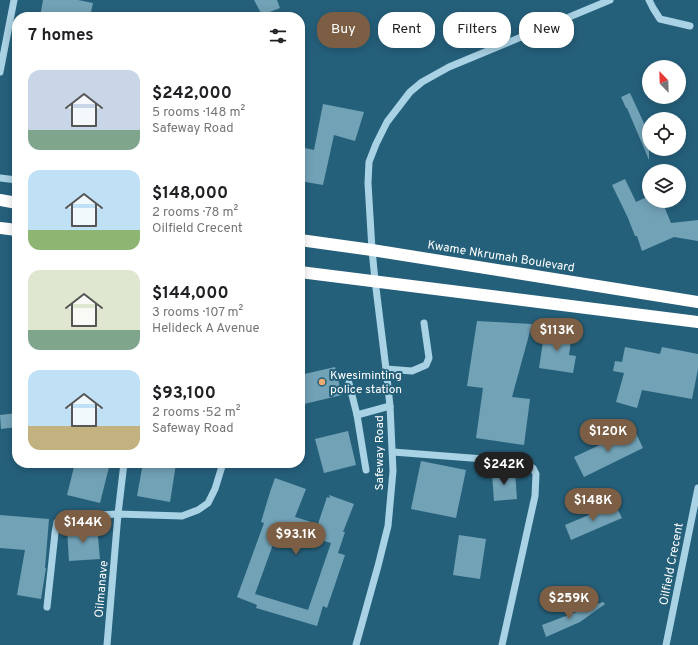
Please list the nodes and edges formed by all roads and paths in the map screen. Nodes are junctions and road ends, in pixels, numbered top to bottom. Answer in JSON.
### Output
{"nodes":[{"id":1,"x":14,"y":0,"type":"edge"},
{"id":2,"x":610,"y":0,"type":"edge"},
{"id":3,"x":649,"y":0,"type":"edge"},
{"id":4,"x":690,"y":26,"type":"dead end"},
{"id":5,"x":0,"y":72,"type":"edge"},
{"id":6,"x":0,"y":178,"type":"edge"},
{"id":7,"x":12,"y":179,"type":"edge"},
{"id":8,"x":0,"y":200,"type":"edge"},
{"id":9,"x":12,"y":202,"type":"edge"},
{"id":10,"x":0,"y":228,"type":"edge"},
{"id":11,"x":12,"y":229,"type":"edge"},
{"id":12,"x":305,"y":241,"type":"edge"},
{"id":13,"x":372,"y":250,"type":"junction"},
{"id":14,"x":305,"y":273,"type":"edge"},
{"id":15,"x":375,"y":280,"type":"junction"},
{"id":16,"x":698,"y":302,"type":"edge"},
{"id":17,"x":698,"y":322,"type":"edge"},
{"id":18,"x":424,"y":323,"type":"dead end"},
{"id":19,"x":386,"y":369,"type":"junction"},
{"id":20,"x":348,"y":383,"type":"dead end"},
{"id":21,"x":390,"y":406,"type":"junction"},
{"id":22,"x":358,"y":415,"type":"junction"},
{"id":23,"x":393,"y":452,"type":"junction"},
{"id":24,"x":123,"y":468,"type":"edge"},
{"id":25,"x":221,"y":468,"type":"edge"},
{"id":26,"x":366,"y":470,"type":"dead end"},
{"id":27,"x":698,"y":488,"type":"edge"},
{"id":28,"x":118,"y":514,"type":"junction"},
{"id":29,"x":47,"y":607,"type":"dead end"},
{"id":30,"x":107,"y":645,"type":"edge"},
{"id":31,"x":356,"y":645,"type":"edge"},
{"id":32,"x":502,"y":645,"type":"edge"},
{"id":33,"x":666,"y":645,"type":"edge"}],
"edges":[{"from":1,"to":5,"type":"street"},
{"from":2,"to":13,"type":"street","name":"Safeway Road"},
{"from":3,"to":4,"type":"street"},
{"from":6,"to":7,"type":"street"},
{"from":8,"to":9,"type":"highway"},
{"from":10,"to":11,"type":"highway"},
{"from":12,"to":13,"type":"highway","name":"Kwame Nkrumah Boulevard"},
{"from":13,"to":15,"type":"street","name":"Safeway Road"},
{"from":13,"to":16,"type":"highway","name":"Kwame Nkrumah Boulevard"},
{"from":14,"to":15,"type":"highway"},
{"from":15,"to":17,"type":"highway"},
{"from":15,"to":19,"type":"street","name":"Safeway Road"},
{"from":18,"to":19,"type":"street"},
{"from":19,"to":21,"type":"street","name":"Safeway Road"},
{"from":20,"to":22,"type":"street"},
{"from":21,"to":22,"type":"street"},
{"from":21,"to":23,"type":"street","name":"Safeway Road"},
{"from":22,"to":26,"type":"street"},
{"from":23,"to":31,"type":"street","name":"Safeway Road"},
{"from":23,"to":32,"type":"street"},
{"from":24,"to":28,"type":"street","name":"Oilmanave"},
{"from":25,"to":28,"type":"street"},
{"from":27,"to":33,"type":"street","name":"Oilfield Crecent"},
{"from":28,"to":29,"type":"street"},
{"from":28,"to":30,"type":"street","name":"Oilmanave"}]}
